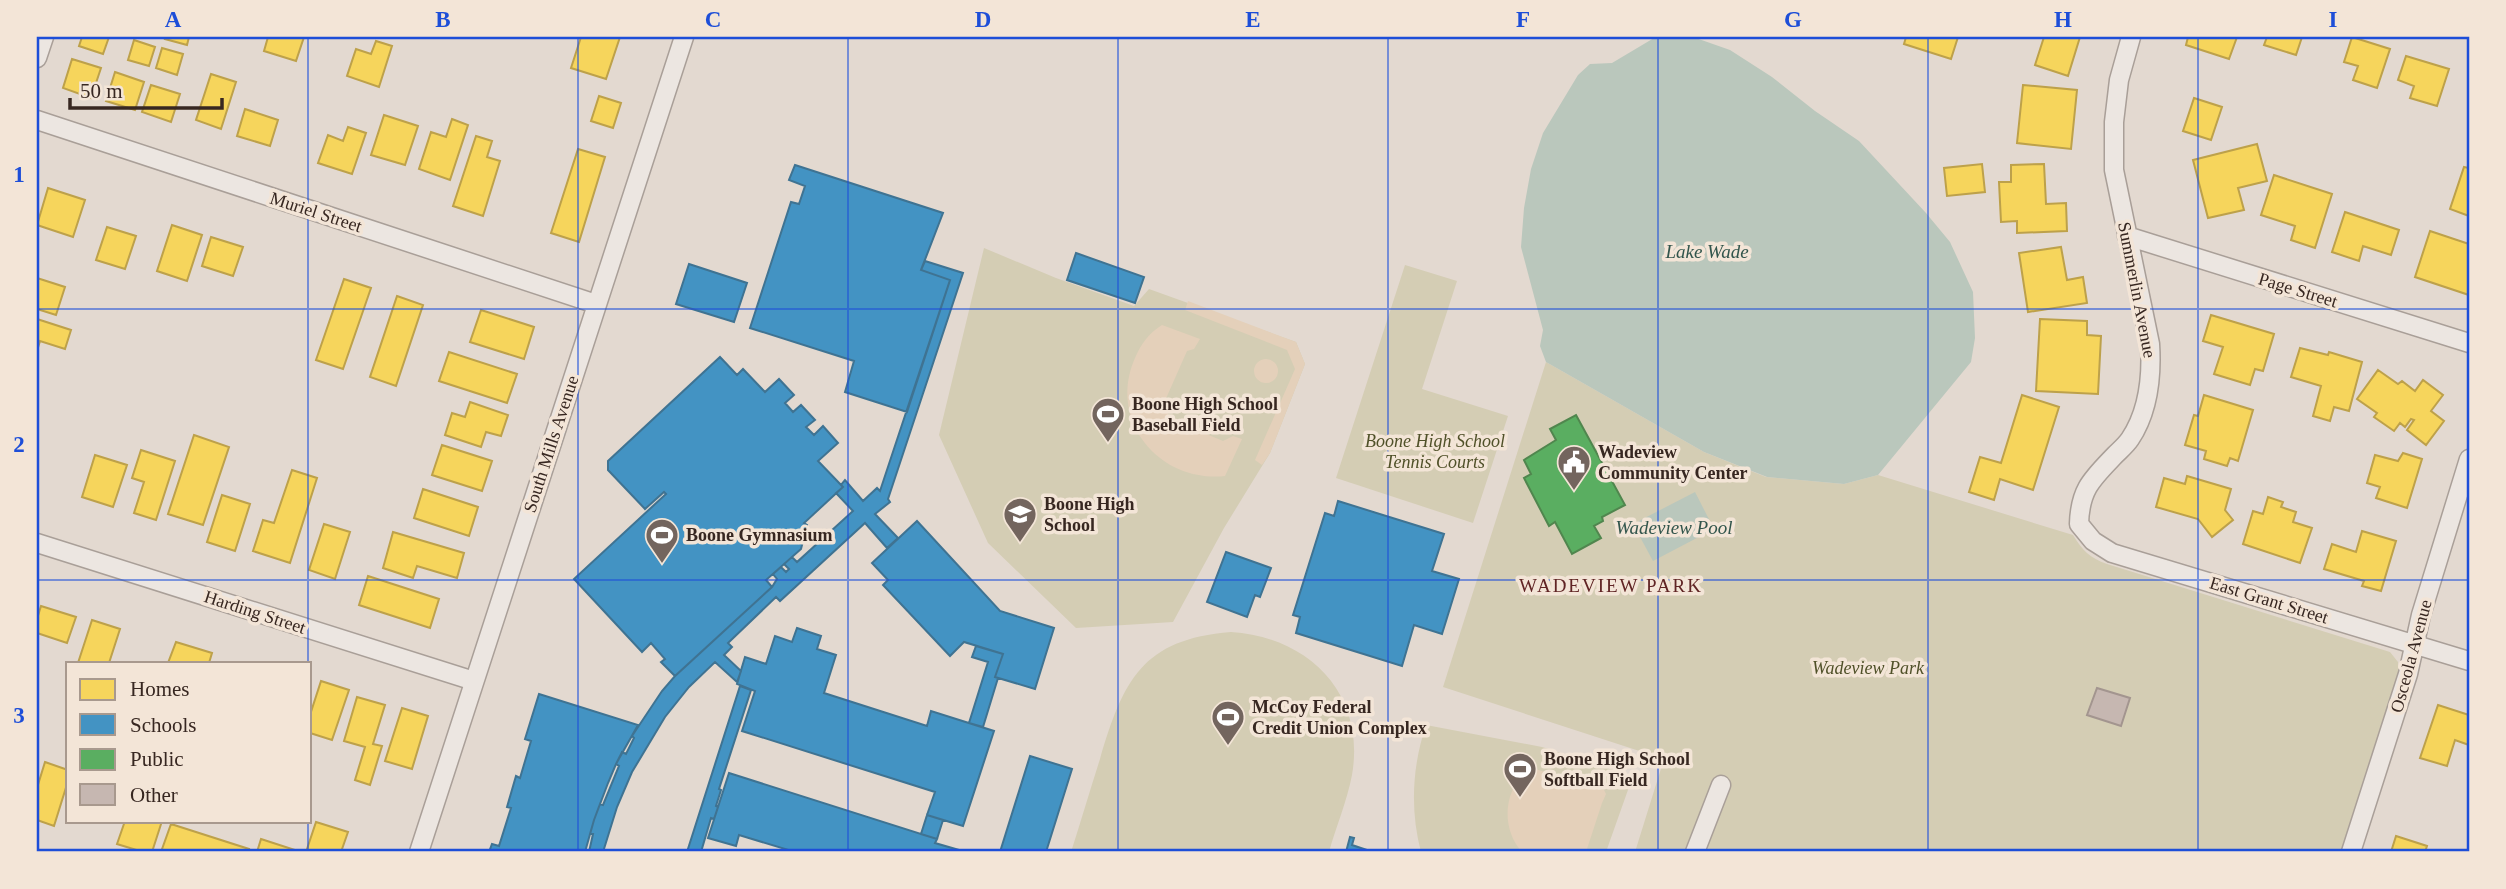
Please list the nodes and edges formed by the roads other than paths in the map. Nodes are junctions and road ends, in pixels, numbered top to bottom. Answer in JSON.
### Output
{"nodes":[{"id":1,"x":44,"y":37,"type":"edge"},
{"id":2,"x":684,"y":37,"type":"edge"},
{"id":3,"x":2131,"y":37,"type":"edge"},
{"id":4,"x":37,"y":58,"type":"edge"},
{"id":5,"x":37,"y":120,"type":"edge"},
{"id":6,"x":2127,"y":236,"type":"junction"},
{"id":7,"x":596,"y":303,"type":"junction"},
{"id":8,"x":2469,"y":343,"type":"edge"},
{"id":9,"x":2469,"y":459,"type":"edge"},
{"id":10,"x":2079,"y":524,"type":"joint"},
{"id":11,"x":37,"y":542,"type":"edge"},
{"id":12,"x":2414,"y":644,"type":"junction"},
{"id":13,"x":2469,"y":662,"type":"edge"},
{"id":14,"x":474,"y":681,"type":"junction"},
{"id":15,"x":1721,"y":785,"type":"dead end"},
{"id":16,"x":419,"y":852,"type":"edge"},
{"id":17,"x":1695,"y":852,"type":"edge"},
{"id":18,"x":2351,"y":852,"type":"edge"}],
"edges":[{"from":1,"to":4,"type":"street"},
{"from":2,"to":7,"type":"street","name":"South Mills Avenue"},
{"from":3,"to":6,"type":"street","name":"Summerlin Avenue"},
{"from":5,"to":7,"type":"street","name":"Muriel Street"},
{"from":6,"to":8,"type":"street","name":"Page Street"},
{"from":6,"to":10,"type":"street","name":"Summerlin Avenue"},
{"from":7,"to":14,"type":"street","name":"South Mills Avenue"},
{"from":9,"to":12,"type":"street","name":"Osceola Avenue"},
{"from":10,"to":12,"type":"street","name":"East Grant Street"},
{"from":11,"to":14,"type":"street","name":"Harding Street"},
{"from":12,"to":13,"type":"street","name":"East Grant Street"},
{"from":12,"to":18,"type":"street","name":"Osceola Avenue"},
{"from":14,"to":16,"type":"street","name":"South Mills Avenue"},
{"from":15,"to":17,"type":"street"}]}
